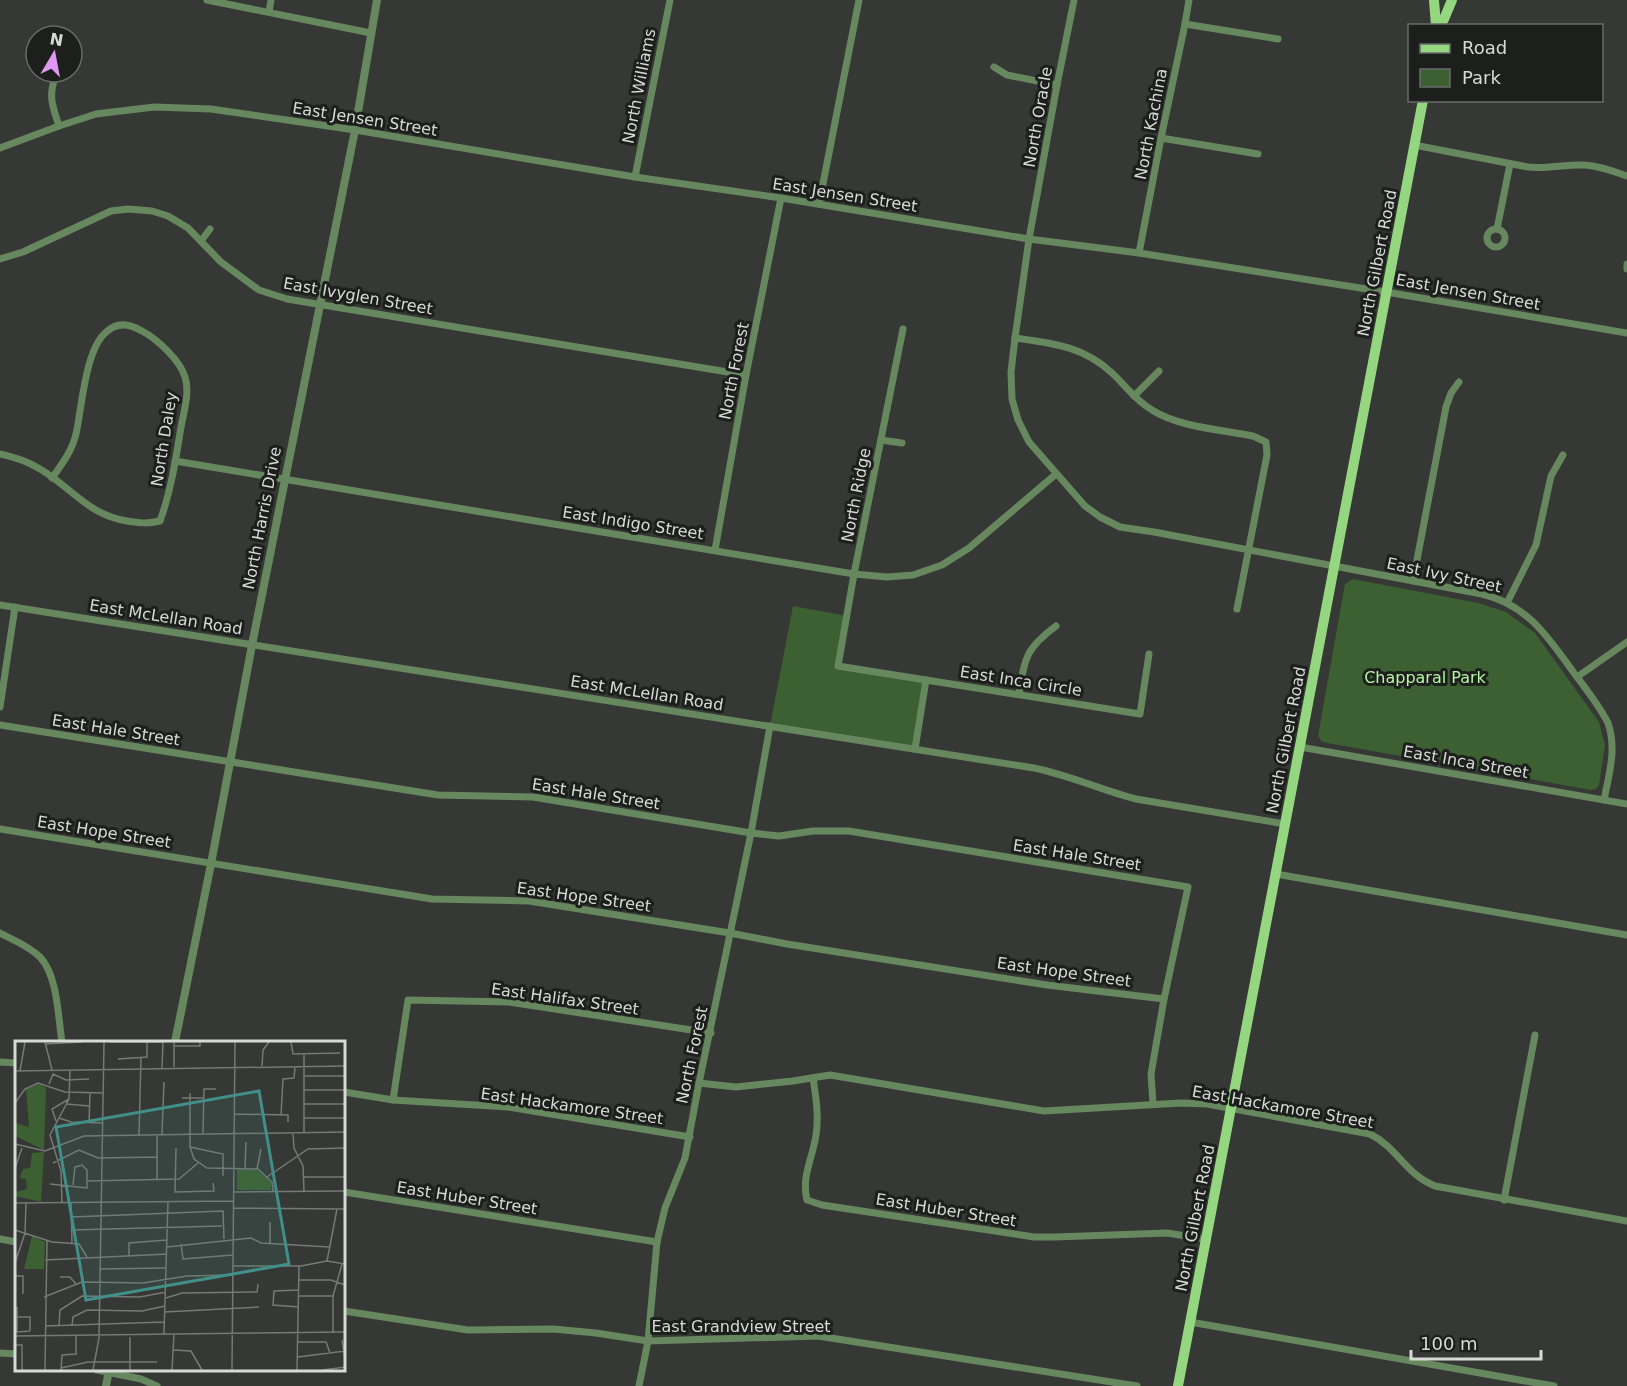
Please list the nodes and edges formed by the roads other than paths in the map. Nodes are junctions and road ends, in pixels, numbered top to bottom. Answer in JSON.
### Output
{"nodes":[{"id":1,"x":207,"y":0,"type":"edge"},
{"id":2,"x":271,"y":0,"type":"edge"},
{"id":3,"x":377,"y":0,"type":"edge"},
{"id":4,"x":670,"y":0,"type":"edge"},
{"id":5,"x":859,"y":0,"type":"edge"},
{"id":6,"x":1074,"y":0,"type":"edge"},
{"id":7,"x":1189,"y":0,"type":"edge"},
{"id":8,"x":1434,"y":0,"type":"edge"},
{"id":9,"x":1452,"y":0,"type":"edge"},
{"id":10,"x":269,"y":12,"type":"junction"},
{"id":11,"x":1185,"y":24,"type":"junction"},
{"id":12,"x":1438,"y":24,"type":"edge"},
{"id":13,"x":1439,"y":24,"type":"edge"},
{"id":14,"x":371,"y":33,"type":"junction"},
{"id":15,"x":1278,"y":39,"type":"dead end"},
{"id":16,"x":994,"y":66,"type":"dead end"},
{"id":17,"x":52,"y":84,"type":"edge"},
{"id":18,"x":1057,"y":85,"type":"junction"},
{"id":19,"x":1423,"y":102,"type":"edge"},
{"id":20,"x":60,"y":126,"type":"junction"},
{"id":21,"x":355,"y":130,"type":"junction"},
{"id":22,"x":1161,"y":138,"type":"junction"},
{"id":23,"x":1414,"y":145,"type":"junction"},
{"id":24,"x":0,"y":148,"type":"edge"},
{"id":25,"x":1258,"y":154,"type":"dead end"},
{"id":26,"x":1510,"y":164,"type":"junction"},
{"id":27,"x":1627,"y":176,"type":"edge"},
{"id":28,"x":635,"y":177,"type":"junction"},
{"id":29,"x":781,"y":198,"type":"junction"},
{"id":30,"x":819,"y":204,"type":"junction"},
{"id":31,"x":210,"y":229,"type":"dead end"},
{"id":32,"x":1497,"y":229,"type":"dead end"},
{"id":33,"x":1029,"y":239,"type":"junction"},
{"id":34,"x":201,"y":241,"type":"junction"},
{"id":35,"x":1140,"y":253,"type":"junction"},
{"id":36,"x":0,"y":259,"type":"edge"},
{"id":37,"x":1627,"y":264,"type":"edge"},
{"id":38,"x":1627,"y":269,"type":"edge"},
{"id":39,"x":1386,"y":292,"type":"junction"},
{"id":40,"x":319,"y":305,"type":"junction"},
{"id":41,"x":903,"y":329,"type":"dead end"},
{"id":42,"x":1627,"y":333,"type":"edge"},
{"id":43,"x":1015,"y":338,"type":"junction"},
{"id":44,"x":1159,"y":371,"type":"dead end"},
{"id":45,"x":746,"y":375,"type":"junction"},
{"id":46,"x":1459,"y":382,"type":"dead end"},
{"id":47,"x":1134,"y":396,"type":"junction"},
{"id":48,"x":881,"y":440,"type":"junction"},
{"id":49,"x":902,"y":443,"type":"dead end"},
{"id":50,"x":0,"y":454,"type":"edge"},
{"id":51,"x":1563,"y":455,"type":"dead end"},
{"id":52,"x":175,"y":461,"type":"junction"},
{"id":53,"x":1056,"y":474,"type":"junction"},
{"id":54,"x":52,"y":478,"type":"junction"},
{"id":55,"x":285,"y":480,"type":"junction"},
{"id":56,"x":715,"y":550,"type":"junction"},
{"id":57,"x":1248,"y":550,"type":"junction"},
{"id":58,"x":1334,"y":566,"type":"junction"},
{"id":59,"x":854,"y":573,"type":"junction"},
{"id":60,"x":1413,"y":581,"type":"junction"},
{"id":61,"x":1507,"y":603,"type":"junction"},
{"id":62,"x":0,"y":605,"type":"edge"},
{"id":63,"x":15,"y":607,"type":"junction"},
{"id":64,"x":1237,"y":609,"type":"dead end"},
{"id":65,"x":1056,"y":626,"type":"dead end"},
{"id":66,"x":1627,"y":642,"type":"edge"},
{"id":67,"x":252,"y":645,"type":"junction"},
{"id":68,"x":1149,"y":654,"type":"dead end"},
{"id":69,"x":838,"y":666,"type":"joint"},
{"id":70,"x":1577,"y":677,"type":"junction"},
{"id":71,"x":926,"y":680,"type":"junction"},
{"id":72,"x":1019,"y":694,"type":"junction"},
{"id":73,"x":0,"y":707,"type":"edge"},
{"id":74,"x":0,"y":725,"type":"edge"},
{"id":75,"x":770,"y":726,"type":"junction"},
{"id":76,"x":1300,"y":747,"type":"junction"},
{"id":77,"x":915,"y":749,"type":"junction"},
{"id":78,"x":229,"y":762,"type":"junction"},
{"id":79,"x":1604,"y":800,"type":"junction"},
{"id":80,"x":1627,"y":804,"type":"edge"},
{"id":81,"x":1285,"y":824,"type":"junction"},
{"id":82,"x":0,"y":829,"type":"edge"},
{"id":83,"x":751,"y":833,"type":"junction"},
{"id":84,"x":211,"y":864,"type":"junction"},
{"id":85,"x":1276,"y":874,"type":"junction"},
{"id":86,"x":0,"y":933,"type":"edge"},
{"id":87,"x":730,"y":933,"type":"junction"},
{"id":88,"x":1627,"y":935,"type":"edge"},
{"id":89,"x":1164,"y":999,"type":"junction"},
{"id":90,"x":711,"y":1033,"type":"junction"},
{"id":91,"x":1535,"y":1035,"type":"dead end"},
{"id":92,"x":62,"y":1041,"type":"edge"},
{"id":93,"x":175,"y":1041,"type":"edge"},
{"id":94,"x":0,"y":1062,"type":"edge"},
{"id":95,"x":15,"y":1063,"type":"edge"},
{"id":96,"x":813,"y":1078,"type":"junction"},
{"id":97,"x":699,"y":1083,"type":"junction"},
{"id":98,"x":345,"y":1092,"type":"edge"},
{"id":99,"x":393,"y":1100,"type":"junction"},
{"id":100,"x":1153,"y":1104,"type":"junction"},
{"id":101,"x":1231,"y":1109,"type":"junction"},
{"id":102,"x":690,"y":1137,"type":"junction"},
{"id":103,"x":345,"y":1192,"type":"edge"},
{"id":104,"x":1504,"y":1200,"type":"junction"},
{"id":105,"x":1627,"y":1221,"type":"edge"},
{"id":106,"x":0,"y":1239,"type":"edge"},
{"id":107,"x":1206,"y":1239,"type":"junction"},
{"id":108,"x":15,"y":1242,"type":"edge"},
{"id":109,"x":657,"y":1242,"type":"junction"},
{"id":110,"x":345,"y":1311,"type":"edge"},
{"id":111,"x":1190,"y":1322,"type":"junction"},
{"id":112,"x":648,"y":1341,"type":"junction"},
{"id":113,"x":0,"y":1353,"type":"edge"},
{"id":114,"x":15,"y":1354,"type":"edge"},
{"id":115,"x":109,"y":1371,"type":"edge"},
{"id":116,"x":106,"y":1386,"type":"edge"},
{"id":117,"x":157,"y":1386,"type":"edge"},
{"id":118,"x":639,"y":1386,"type":"edge"},
{"id":119,"x":1137,"y":1386,"type":"edge"},
{"id":120,"x":1179,"y":1386,"type":"edge"},
{"id":121,"x":1554,"y":1386,"type":"edge"}],
"edges":[{"from":1,"to":10,"type":"street"},
{"from":2,"to":10,"type":"street"},
{"from":3,"to":14,"type":"street","name":"North Harris Drive"},
{"from":4,"to":28,"type":"street","name":"North Williams"},
{"from":5,"to":30,"type":"street"},
{"from":6,"to":18,"type":"street","name":"North Oracle"},
{"from":7,"to":11,"type":"street","name":"North Kachina"},
{"from":8,"to":12,"type":"main road"},
{"from":9,"to":13,"type":"main road"},
{"from":10,"to":14,"type":"street"},
{"from":11,"to":15,"type":"street"},
{"from":11,"to":22,"type":"street","name":"North Kachina"},
{"from":14,"to":21,"type":"street","name":"North Harris Drive"},
{"from":16,"to":18,"type":"street"},
{"from":17,"to":20,"type":"street"},
{"from":18,"to":33,"type":"street","name":"North Oracle"},
{"from":19,"to":23,"type":"main road","name":"North Gilbert Road"},
{"from":20,"to":21,"type":"street","name":"East Jensen Street"},
{"from":20,"to":24,"type":"street","name":"East Jensen Street"},
{"from":21,"to":28,"type":"street","name":"East Jensen Street"},
{"from":21,"to":40,"type":"street","name":"North Harris Drive"},
{"from":22,"to":25,"type":"street"},
{"from":22,"to":35,"type":"street","name":"North Kachina"},
{"from":23,"to":26,"type":"street"},
{"from":23,"to":39,"type":"main road","name":"North Gilbert Road"},
{"from":26,"to":27,"type":"street"},
{"from":26,"to":32,"type":"street"},
{"from":28,"to":29,"type":"street","name":"East Jensen Street"},
{"from":29,"to":30,"type":"street","name":"East Jensen Street"},
{"from":29,"to":45,"type":"street","name":"North Forest"},
{"from":30,"to":33,"type":"street","name":"East Jensen Street"},
{"from":31,"to":34,"type":"street"},
{"from":33,"to":35,"type":"street","name":"East Jensen Street"},
{"from":33,"to":43,"type":"street"},
{"from":34,"to":36,"type":"street","name":"East Ivyglen Street"},
{"from":34,"to":40,"type":"street","name":"East Ivyglen Street"},
{"from":35,"to":39,"type":"street","name":"East Jensen Street"},
{"from":37,"to":38,"type":"street"},
{"from":39,"to":42,"type":"street","name":"East Jensen Street"},
{"from":39,"to":58,"type":"main road","name":"North Gilbert Road"},
{"from":40,"to":45,"type":"street","name":"East Ivyglen Street"},
{"from":40,"to":55,"type":"street","name":"North Harris Drive"},
{"from":41,"to":48,"type":"street","name":"North Ridge"},
{"from":43,"to":47,"type":"street"},
{"from":43,"to":53,"type":"street"},
{"from":44,"to":47,"type":"street"},
{"from":45,"to":56,"type":"street","name":"North Forest"},
{"from":46,"to":60,"type":"street"},
{"from":47,"to":57,"type":"street"},
{"from":48,"to":49,"type":"street"},
{"from":48,"to":59,"type":"street","name":"North Ridge"},
{"from":50,"to":54,"type":"street"},
{"from":51,"to":61,"type":"street"},
{"from":52,"to":54,"type":"street","name":"North Daley"},
{"from":52,"to":54,"type":"street","name":"North Daley"},
{"from":52,"to":55,"type":"street","name":"East Indigo Street"},
{"from":53,"to":57,"type":"street","name":"East Ivy Street"},
{"from":53,"to":59,"type":"street","name":"East Indigo Street"},
{"from":55,"to":56,"type":"street","name":"East Indigo Street"},
{"from":55,"to":67,"type":"street","name":"North Harris Drive"},
{"from":56,"to":59,"type":"street","name":"East Indigo Street"},
{"from":57,"to":58,"type":"street","name":"East Ivy Street"},
{"from":57,"to":64,"type":"street"},
{"from":58,"to":60,"type":"street","name":"East Ivy Street"},
{"from":58,"to":76,"type":"main road","name":"North Gilbert Road"},
{"from":59,"to":69,"type":"street","name":"North Ridge"},
{"from":60,"to":61,"type":"street","name":"East Ivy Street"},
{"from":61,"to":70,"type":"street","name":"East Ivy Street"},
{"from":62,"to":63,"type":"street","name":"East McLellan Road"},
{"from":63,"to":67,"type":"street","name":"East McLellan Road"},
{"from":63,"to":73,"type":"street"},
{"from":65,"to":72,"type":"street"},
{"from":66,"to":70,"type":"street"},
{"from":67,"to":75,"type":"street","name":"East McLellan Road"},
{"from":67,"to":78,"type":"street","name":"North Harris Drive"},
{"from":68,"to":72,"type":"street","name":"East Inca Circle"},
{"from":69,"to":71,"type":"street","name":"East Inca Circle"},
{"from":70,"to":79,"type":"street","name":"East Ivy Street"},
{"from":71,"to":72,"type":"street","name":"East Inca Circle"},
{"from":71,"to":77,"type":"street"},
{"from":74,"to":78,"type":"street","name":"East Hale Street"},
{"from":75,"to":77,"type":"street","name":"East McLellan Road"},
{"from":75,"to":83,"type":"street","name":"North Forest"},
{"from":76,"to":79,"type":"street","name":"East Inca Street"},
{"from":76,"to":81,"type":"main road","name":"North Gilbert Road"},
{"from":77,"to":81,"type":"street","name":"East McLellan Road"},
{"from":78,"to":83,"type":"street","name":"East Hale Street"},
{"from":78,"to":84,"type":"street","name":"North Harris Drive"},
{"from":79,"to":80,"type":"street","name":"East Inca Street"},
{"from":81,"to":85,"type":"main road","name":"North Gilbert Road"},
{"from":82,"to":84,"type":"street","name":"East Hope Street"},
{"from":83,"to":87,"type":"street","name":"North Forest"},
{"from":83,"to":89,"type":"street","name":"East Hale Street"},
{"from":84,"to":87,"type":"street","name":"East Hope Street"},
{"from":84,"to":93,"type":"street","name":"North Harris Drive"},
{"from":85,"to":88,"type":"street"},
{"from":85,"to":101,"type":"main road","name":"North Gilbert Road"},
{"from":86,"to":92,"type":"street"},
{"from":87,"to":89,"type":"street","name":"East Hope Street"},
{"from":87,"to":90,"type":"street","name":"North Forest"},
{"from":89,"to":100,"type":"street"},
{"from":90,"to":97,"type":"street","name":"North Forest"},
{"from":90,"to":99,"type":"street","name":"East Halifax Street"},
{"from":91,"to":104,"type":"street"},
{"from":94,"to":95,"type":"street"},
{"from":96,"to":97,"type":"street","name":"East Hackamore Street"},
{"from":96,"to":100,"type":"street","name":"East Hackamore Street"},
{"from":96,"to":107,"type":"street","name":"East Huber Street"},
{"from":97,"to":102,"type":"street","name":"North Forest"},
{"from":98,"to":99,"type":"street","name":"East Hackamore Street"},
{"from":99,"to":102,"type":"street","name":"East Hackamore Street"},
{"from":100,"to":101,"type":"street","name":"East Hackamore Street"},
{"from":101,"to":104,"type":"street","name":"East Hackamore Street"},
{"from":101,"to":107,"type":"main road","name":"North Gilbert Road"},
{"from":102,"to":109,"type":"street","name":"North Forest"},
{"from":103,"to":109,"type":"street","name":"East Huber Street"},
{"from":104,"to":105,"type":"street","name":"East Hackamore Street"},
{"from":106,"to":108,"type":"street"},
{"from":107,"to":111,"type":"main road","name":"North Gilbert Road"},
{"from":109,"to":112,"type":"street","name":"North Forest"},
{"from":110,"to":112,"type":"street","name":"East Grandview Street"},
{"from":111,"to":120,"type":"main road","name":"North Gilbert Road"},
{"from":111,"to":121,"type":"street"},
{"from":112,"to":118,"type":"street","name":"North Forest"},
{"from":112,"to":119,"type":"street","name":"East Grandview Street"},
{"from":113,"to":114,"type":"street"},
{"from":115,"to":116,"type":"street"},
{"from":115,"to":117,"type":"street"}]}
